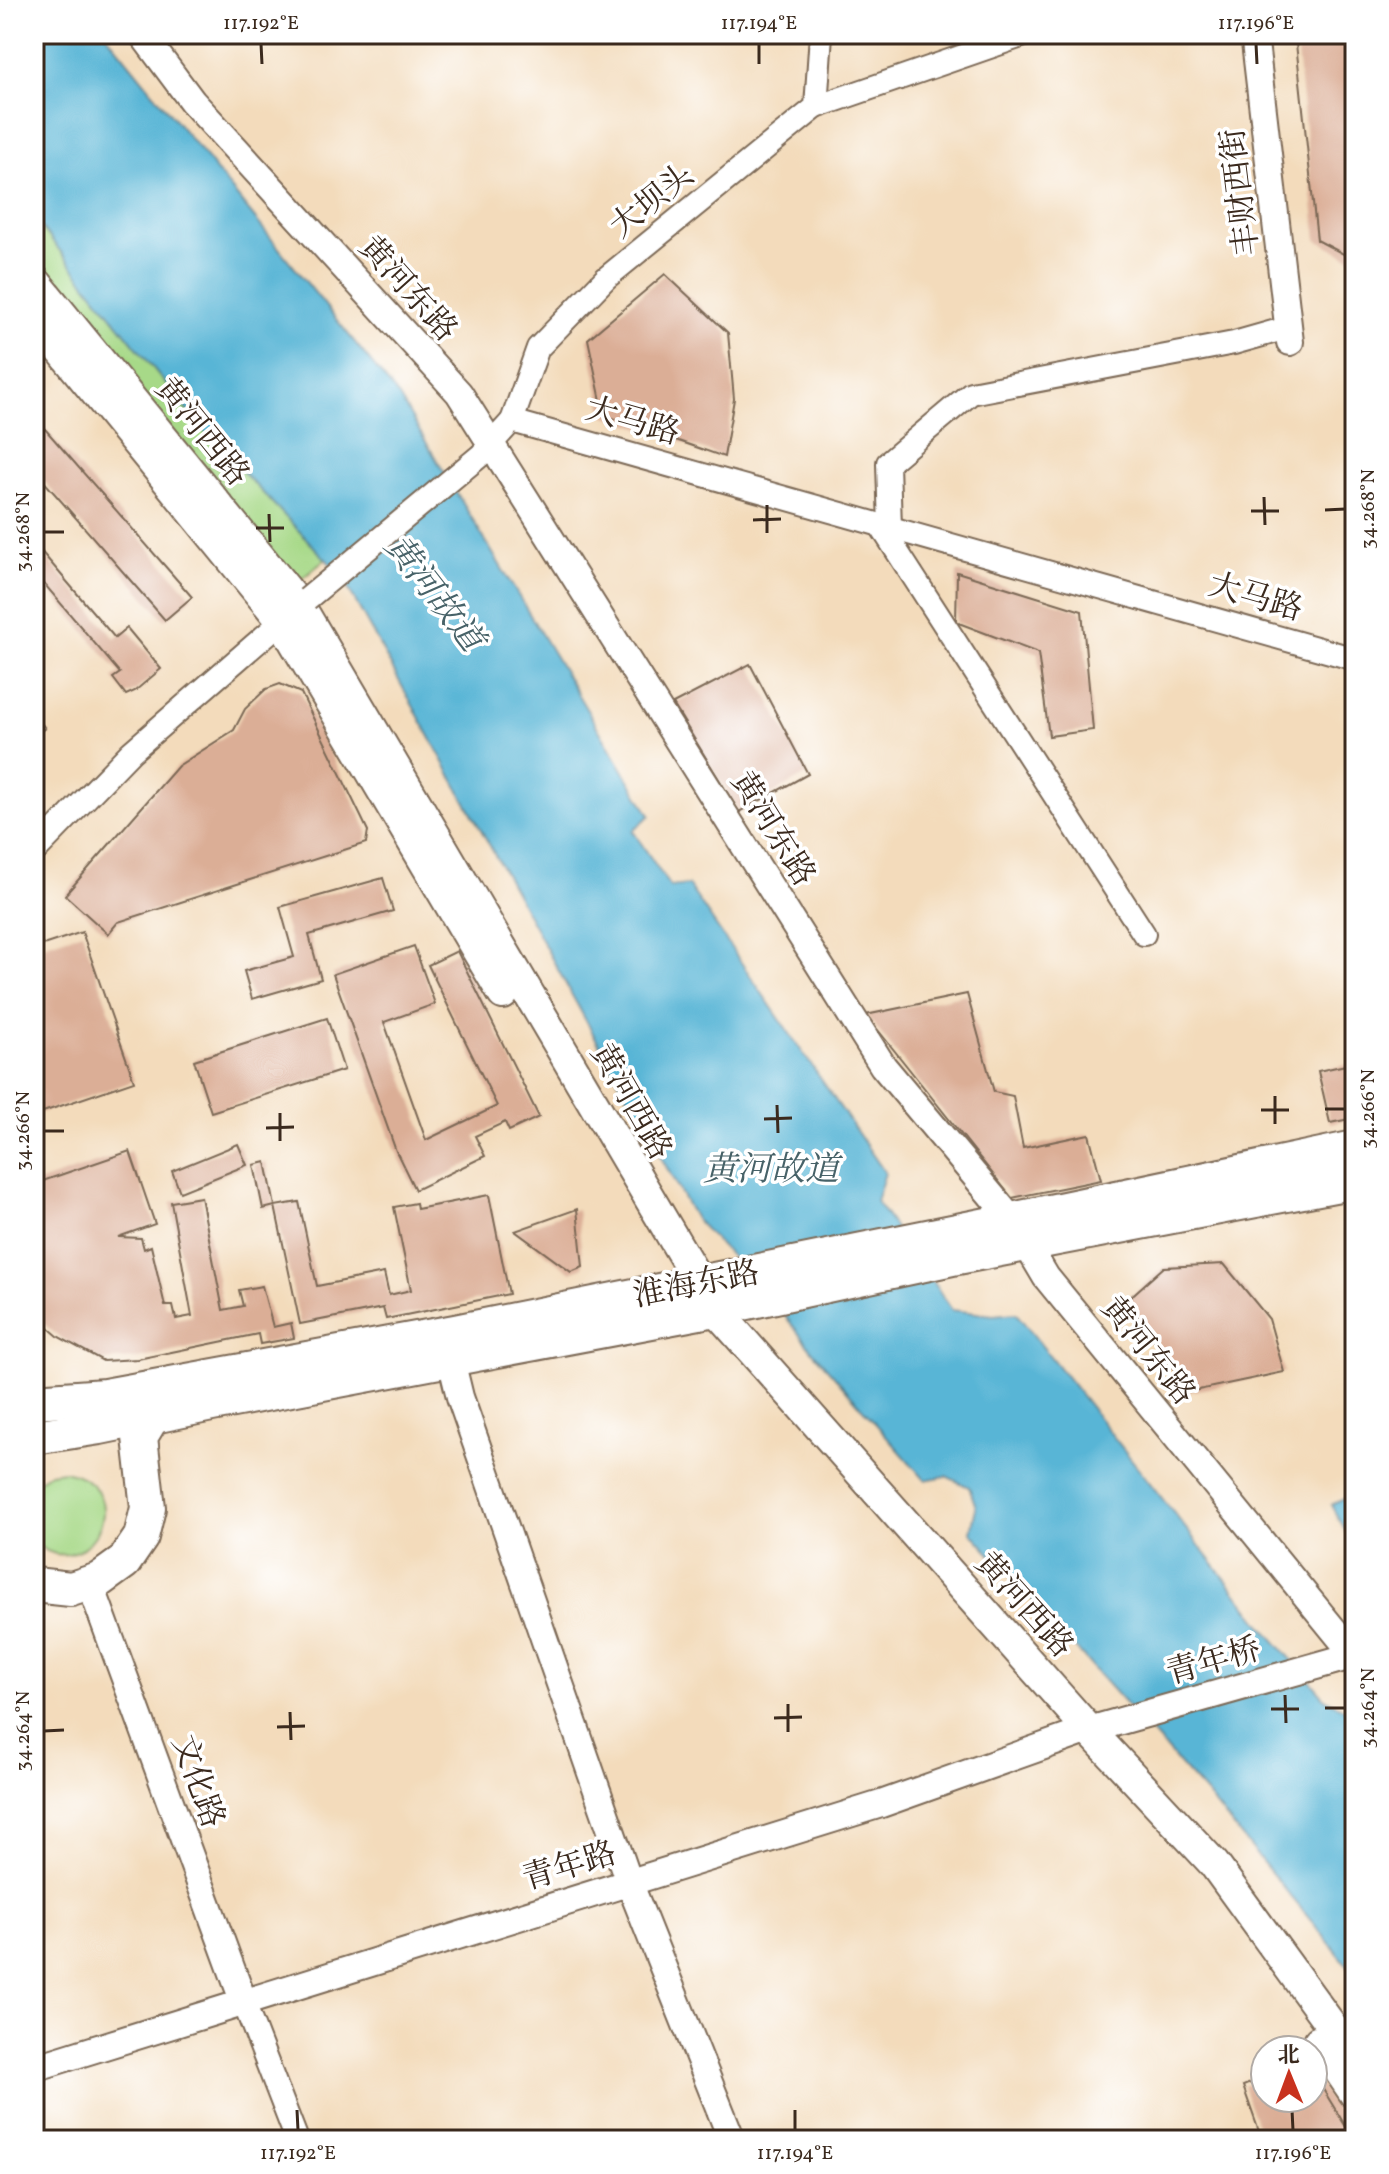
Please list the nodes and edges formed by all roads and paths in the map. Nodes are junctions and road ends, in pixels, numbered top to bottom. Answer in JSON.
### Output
{"nodes":[{"id":1,"x":142,"y":34,"type":"edge"},
{"id":2,"x":821,"y":34,"type":"edge"},
{"id":3,"x":1027,"y":34,"type":"edge"},
{"id":4,"x":1254,"y":34,"type":"edge"},
{"id":5,"x":816,"y":107,"type":"junction"},
{"id":6,"x":34,"y":280,"type":"edge"},
{"id":7,"x":34,"y":317,"type":"edge"},
{"id":8,"x":1289,"y":335,"type":"joint"},
{"id":9,"x":512,"y":421,"type":"junction"},
{"id":10,"x":486,"y":448,"type":"junction"},
{"id":11,"x":885,"y":527,"type":"junction"},
{"id":12,"x":296,"y":608,"type":"junction"},
{"id":13,"x":1355,"y":659,"type":"edge"},
{"id":14,"x":34,"y":852,"type":"edge"},
{"id":15,"x":1144,"y":934,"type":"dead end"},
{"id":16,"x":1355,"y":1148,"type":"edge"},
{"id":17,"x":1355,"y":1181,"type":"edge"},
{"id":18,"x":1019,"y":1233,"type":"junction"},
{"id":19,"x":696,"y":1298,"type":"junction"},
{"id":20,"x":451,"y":1360,"type":"junction"},
{"id":21,"x":34,"y":1401,"type":"edge"},
{"id":22,"x":152,"y":1417,"type":"junction"},
{"id":23,"x":34,"y":1437,"type":"edge"},
{"id":24,"x":90,"y":1583,"type":"junction"},
{"id":25,"x":34,"y":1585,"type":"edge"},
{"id":26,"x":1355,"y":1655,"type":"edge"},
{"id":27,"x":1123,"y":1721,"type":"joint"},
{"id":28,"x":1079,"y":1733,"type":"junction"},
{"id":29,"x":629,"y":1882,"type":"junction"},
{"id":30,"x":244,"y":2003,"type":"junction"},
{"id":31,"x":1355,"y":2058,"type":"edge"},
{"id":32,"x":34,"y":2068,"type":"edge"},
{"id":33,"x":1355,"y":2094,"type":"edge"},
{"id":34,"x":297,"y":2140,"type":"edge"},
{"id":35,"x":732,"y":2140,"type":"edge"}],
"edges":[{"from":1,"to":10,"type":"street","name":"黄河东路"},
{"from":2,"to":5,"type":"street"},
{"from":3,"to":5,"type":"street"},
{"from":4,"to":8,"type":"street","name":"丰财西街"},
{"from":5,"to":9,"type":"street","name":"大坝头"},
{"from":6,"to":12,"type":"main road","name":"黄河西路"},
{"from":7,"to":12,"type":"main road","name":"黄河西路"},
{"from":8,"to":11,"type":"street"},
{"from":9,"to":10,"type":"street"},
{"from":9,"to":11,"type":"street","name":"大马路"},
{"from":10,"to":12,"type":"street","bridge":true},
{"from":10,"to":18,"type":"street","name":"黄河东路"},
{"from":11,"to":13,"type":"street","name":"大马路"},
{"from":11,"to":15,"type":"street"},
{"from":12,"to":14,"type":"street"},
{"from":12,"to":19,"type":"main road","name":"黄河西路"},
{"from":16,"to":18,"type":"main road","name":"淮海东路"},
{"from":17,"to":18,"type":"main road","name":"淮海东路"},
{"from":18,"to":19,"type":"main road","name":"淮海东路"},
{"from":18,"to":26,"type":"street","name":"黄河东路"},
{"from":19,"to":20,"type":"main road","name":"淮海东路"},
{"from":19,"to":21,"type":"main road","name":"淮海东路"},
{"from":19,"to":28,"type":"main road","name":"黄河西路"},
{"from":20,"to":22,"type":"main road","name":"淮海东路"},
{"from":20,"to":29,"type":"street"},
{"from":22,"to":23,"type":"main road","name":"淮海东路"},
{"from":22,"to":24,"type":"main road"},
{"from":24,"to":25,"type":"main road"},
{"from":24,"to":30,"type":"street","name":"文化路"},
{"from":26,"to":27,"type":"street","name":"青年桥"},
{"from":27,"to":28,"type":"street","name":"青年路"},
{"from":28,"to":29,"type":"street","name":"青年路"},
{"from":28,"to":31,"type":"main road","name":"黄河西路"},
{"from":28,"to":33,"type":"main road","name":"黄河西路"},
{"from":29,"to":30,"type":"street","name":"青年路"},
{"from":29,"to":35,"type":"street"},
{"from":30,"to":32,"type":"street","name":"青年路"},
{"from":30,"to":34,"type":"street"}]}
